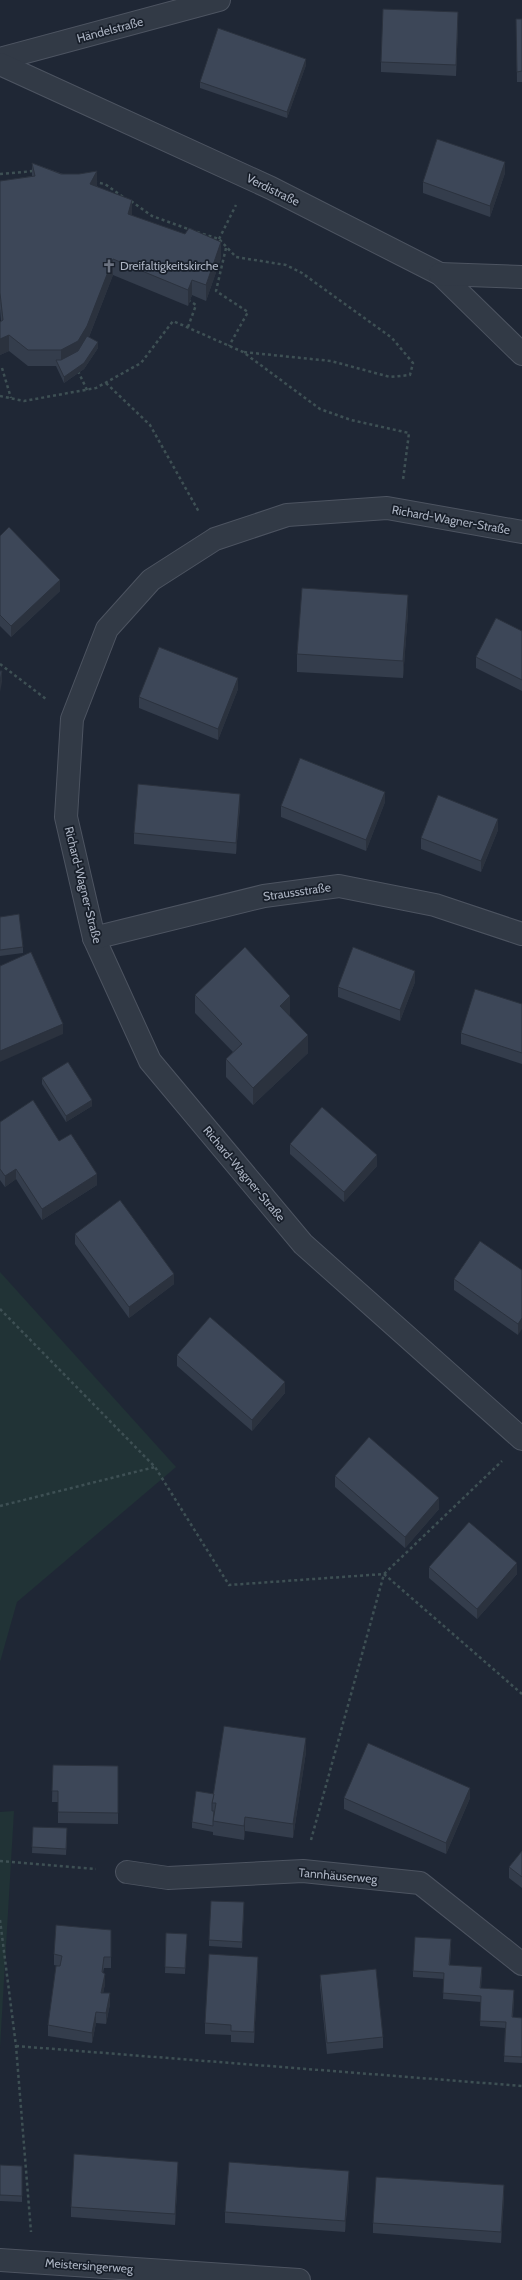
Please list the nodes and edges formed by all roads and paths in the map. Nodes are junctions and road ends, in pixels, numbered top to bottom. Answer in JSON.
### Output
{"nodes":[{"id":1,"x":220,"y":0,"type":"edge"},
{"id":2,"x":0,"y":59,"type":"edge"},
{"id":3,"x":0,"y":64,"type":"edge"},
{"id":4,"x":38,"y":170,"type":"edge"},
{"id":5,"x":0,"y":174,"type":"edge"},
{"id":6,"x":250,"y":178,"type":"junction"},
{"id":7,"x":90,"y":181,"type":"edge"},
{"id":8,"x":219,"y":239,"type":"junction"},
{"id":9,"x":226,"y":247,"type":"junction"},
{"id":10,"x":440,"y":274,"type":"junction"},
{"id":11,"x":522,"y":277,"type":"edge"},
{"id":12,"x":190,"y":301,"type":"edge"},
{"id":13,"x":188,"y":327,"type":"junction"},
{"id":14,"x":230,"y":346,"type":"junction"},
{"id":15,"x":243,"y":352,"type":"junction"},
{"id":16,"x":522,"y":354,"type":"edge"},
{"id":17,"x":76,"y":366,"type":"edge"},
{"id":18,"x":2,"y":368,"type":"dead end"},
{"id":19,"x":106,"y":383,"type":"junction"},
{"id":20,"x":88,"y":390,"type":"junction"},
{"id":21,"x":0,"y":396,"type":"edge"},
{"id":22,"x":11,"y":398,"type":"junction"},
{"id":23,"x":398,"y":510,"type":"junction"},
{"id":24,"x":522,"y":532,"type":"edge"},
{"id":25,"x":215,"y":539,"type":"junction"},
{"id":26,"x":0,"y":664,"type":"edge"},
{"id":27,"x":72,"y":719,"type":"junction"},
{"id":28,"x":522,"y":934,"type":"edge"},
{"id":29,"x":94,"y":938,"type":"junction"},
{"id":30,"x":0,"y":1309,"type":"edge"},
{"id":31,"x":522,"y":1439,"type":"edge"},
{"id":32,"x":505,"y":1459,"type":"dead end"},
{"id":33,"x":155,"y":1467,"type":"junction"},
{"id":34,"x":0,"y":1506,"type":"edge"},
{"id":35,"x":384,"y":1574,"type":"junction"},
{"id":36,"x":522,"y":1694,"type":"edge"},
{"id":37,"x":0,"y":1861,"type":"edge"},
{"id":38,"x":303,"y":1871,"type":"junction"},
{"id":39,"x":127,"y":1872,"type":"joint"},
{"id":40,"x":0,"y":1920,"type":"edge"},
{"id":41,"x":522,"y":1964,"type":"edge"},
{"id":42,"x":16,"y":2046,"type":"junction"},
{"id":43,"x":522,"y":2086,"type":"edge"},
{"id":44,"x":0,"y":2260,"type":"edge"},
{"id":45,"x":34,"y":2262,"type":"junction"},
{"id":46,"x":299,"y":2280,"type":"edge"}],
"edges":[{"from":1,"to":2,"type":"street","name":"Händelstraße"},
{"from":3,"to":6,"type":"street","name":"Verdistraße"},
{"from":4,"to":5,"type":"path"},
{"from":6,"to":8,"type":"path"},
{"from":6,"to":10,"type":"street","name":"Verdistraße"},
{"from":7,"to":8,"type":"path"},
{"from":8,"to":9,"type":"path"},
{"from":9,"to":14,"type":"path"},
{"from":9,"to":15,"type":"path"},
{"from":10,"to":11,"type":"street"},
{"from":10,"to":16,"type":"street","name":"Verdistraße"},
{"from":12,"to":13,"type":"path"},
{"from":13,"to":14,"type":"path"},
{"from":13,"to":19,"type":"path"},
{"from":14,"to":15,"type":"path"},
{"from":15,"to":23,"type":"path"},
{"from":17,"to":20,"type":"path"},
{"from":18,"to":22,"type":"path"},
{"from":19,"to":20,"type":"path"},
{"from":19,"to":25,"type":"path"},
{"from":20,"to":22,"type":"path"},
{"from":21,"to":22,"type":"path"},
{"from":23,"to":24,"type":"street","name":"Richard-Wagner-Straße"},
{"from":23,"to":25,"type":"street","name":"Richard-Wagner-Straße"},
{"from":25,"to":27,"type":"street","name":"Richard-Wagner-Straße"},
{"from":26,"to":27,"type":"path"},
{"from":27,"to":29,"type":"street","name":"Richard-Wagner-Straße"},
{"from":28,"to":29,"type":"street","name":"Straussstraße"},
{"from":29,"to":31,"type":"street","name":"Richard-Wagner-Straße"},
{"from":30,"to":33,"type":"path"},
{"from":32,"to":35,"type":"path"},
{"from":33,"to":34,"type":"path"},
{"from":33,"to":35,"type":"path"},
{"from":35,"to":36,"type":"path"},
{"from":35,"to":38,"type":"path"},
{"from":37,"to":39,"type":"path"},
{"from":38,"to":39,"type":"street","name":"Tannhäuserweg"},
{"from":38,"to":41,"type":"street","name":"Tannhäuserweg"},
{"from":40,"to":42,"type":"path"},
{"from":42,"to":43,"type":"path"},
{"from":42,"to":45,"type":"path"},
{"from":44,"to":45,"type":"street","name":"Meistersingerweg"},
{"from":45,"to":46,"type":"street","name":"Meistersingerweg"}]}
